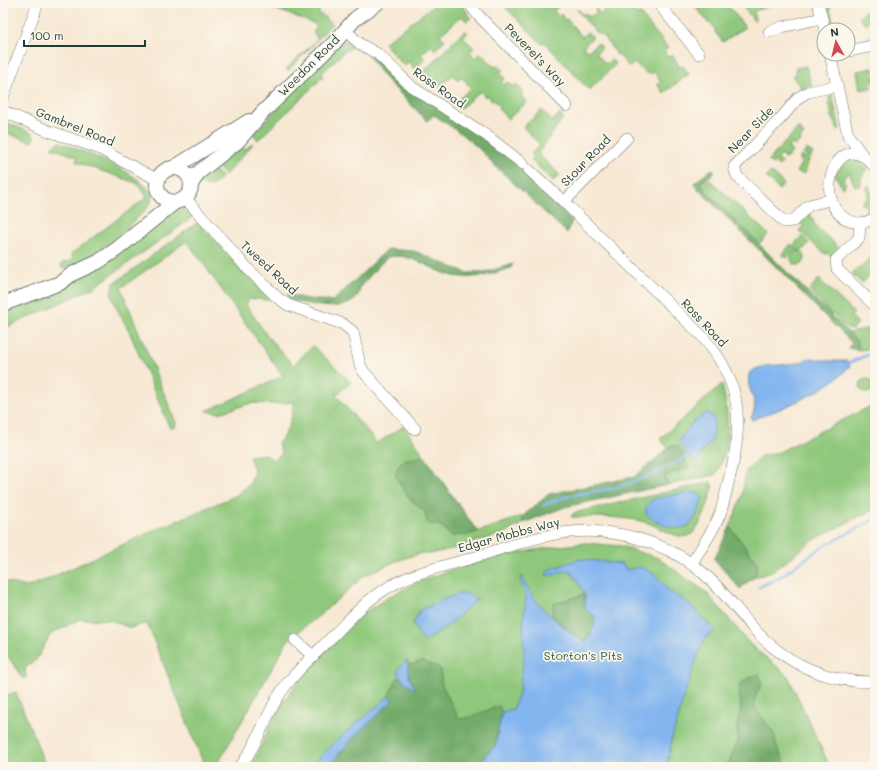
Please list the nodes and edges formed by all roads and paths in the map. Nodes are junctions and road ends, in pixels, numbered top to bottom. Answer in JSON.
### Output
{"nodes":[{"id":1,"x":38,"y":3,"type":"edge"},
{"id":2,"x":363,"y":3,"type":"edge"},
{"id":3,"x":377,"y":3,"type":"edge"},
{"id":4,"x":469,"y":3,"type":"edge"},
{"id":5,"x":658,"y":3,"type":"edge"},
{"id":6,"x":818,"y":3,"type":"edge"},
{"id":7,"x":822,"y":18,"type":"junction"},
{"id":8,"x":355,"y":19,"type":"junction"},
{"id":9,"x":823,"y":22,"type":"edge"},
{"id":10,"x":345,"y":30,"type":"junction"},
{"id":11,"x":769,"y":32,"type":"dead end"},
{"id":12,"x":875,"y":42,"type":"edge"},
{"id":13,"x":856,"y":49,"type":"edge"},
{"id":14,"x":699,"y":54,"type":"dead end"},
{"id":15,"x":832,"y":62,"type":"edge"},
{"id":16,"x":836,"y":86,"type":"junction"},
{"id":17,"x":3,"y":97,"type":"edge"},
{"id":18,"x":567,"y":106,"type":"dead end"},
{"id":19,"x":3,"y":112,"type":"edge"},
{"id":20,"x":262,"y":112,"type":"junction"},
{"id":21,"x":848,"y":136,"type":"junction"},
{"id":22,"x":627,"y":138,"type":"dead end"},
{"id":23,"x":863,"y":156,"type":"junction"},
{"id":24,"x":838,"y":160,"type":"junction"},
{"id":25,"x":875,"y":166,"type":"edge"},
{"id":26,"x":175,"y":167,"type":"junction"},
{"id":27,"x":158,"y":180,"type":"junction"},
{"id":28,"x":192,"y":183,"type":"junction"},
{"id":29,"x":160,"y":194,"type":"junction"},
{"id":30,"x":180,"y":200,"type":"junction"},
{"id":31,"x":830,"y":200,"type":"junction"},
{"id":32,"x":564,"y":202,"type":"junction"},
{"id":33,"x":875,"y":218,"type":"edge"},
{"id":34,"x":860,"y":223,"type":"junction"},
{"id":35,"x":144,"y":228,"type":"junction"},
{"id":36,"x":72,"y":274,"type":"junction"},
{"id":37,"x":3,"y":295,"type":"edge"},
{"id":38,"x":3,"y":304,"type":"edge"},
{"id":39,"x":875,"y":306,"type":"edge"},
{"id":40,"x":415,"y":429,"type":"dead end"},
{"id":41,"x":691,"y":564,"type":"junction"},
{"id":42,"x":296,"y":640,"type":"dead end"},
{"id":43,"x":313,"y":656,"type":"junction"},
{"id":44,"x":875,"y":682,"type":"edge"},
{"id":45,"x":240,"y":767,"type":"edge"}],
"edges":[{"from":1,"to":17,"type":"street"},
{"from":2,"to":8,"type":"main road","name":"Weedon Road"},
{"from":3,"to":8,"type":"main road","name":"Weedon Road"},
{"from":4,"to":18,"type":"street","name":"Peverel's Way"},
{"from":5,"to":14,"type":"street"},
{"from":6,"to":7,"type":"street"},
{"from":7,"to":9,"type":"street"},
{"from":7,"to":11,"type":"street"},
{"from":8,"to":10,"type":"main road","name":"Weedon Road"},
{"from":10,"to":20,"type":"main road","name":"Weedon Road"},
{"from":10,"to":32,"type":"street","name":"Ross Road"},
{"from":12,"to":13,"type":"street"},
{"from":15,"to":16,"type":"street"},
{"from":16,"to":21,"type":"street"},
{"from":16,"to":31,"type":"street","name":"Near Side"},
{"from":19,"to":27,"type":"street","name":"Gambrel Road"},
{"from":20,"to":26,"type":"main road","name":"Weedon Road"},
{"from":20,"to":28,"type":"main road","name":"Weedon Road"},
{"from":21,"to":23,"type":"street"},
{"from":21,"to":24,"type":"street"},
{"from":22,"to":32,"type":"street","name":"Stour Road"},
{"from":23,"to":24,"type":"street"},
{"from":23,"to":25,"type":"street"},
{"from":24,"to":31,"type":"street"},
{"from":26,"to":27,"type":"main road"},
{"from":26,"to":28,"type":"main road"},
{"from":27,"to":29,"type":"main road"},
{"from":28,"to":30,"type":"main road"},
{"from":29,"to":30,"type":"main road"},
{"from":29,"to":35,"type":"main road"},
{"from":30,"to":35,"type":"main road"},
{"from":30,"to":40,"type":"street","name":"Tweed Road"},
{"from":31,"to":34,"type":"street"},
{"from":32,"to":41,"type":"street","name":"Ross Road"},
{"from":33,"to":34,"type":"street"},
{"from":34,"to":39,"type":"street"},
{"from":35,"to":36,"type":"main road"},
{"from":36,"to":37,"type":"main road"},
{"from":36,"to":38,"type":"main road"},
{"from":41,"to":43,"type":"street","name":"Edgar Mobbs Way"},
{"from":41,"to":44,"type":"street","name":"Edgar Mobbs Way"},
{"from":42,"to":43,"type":"street"},
{"from":43,"to":45,"type":"street","name":"Edgar Mobbs Way"}]}
